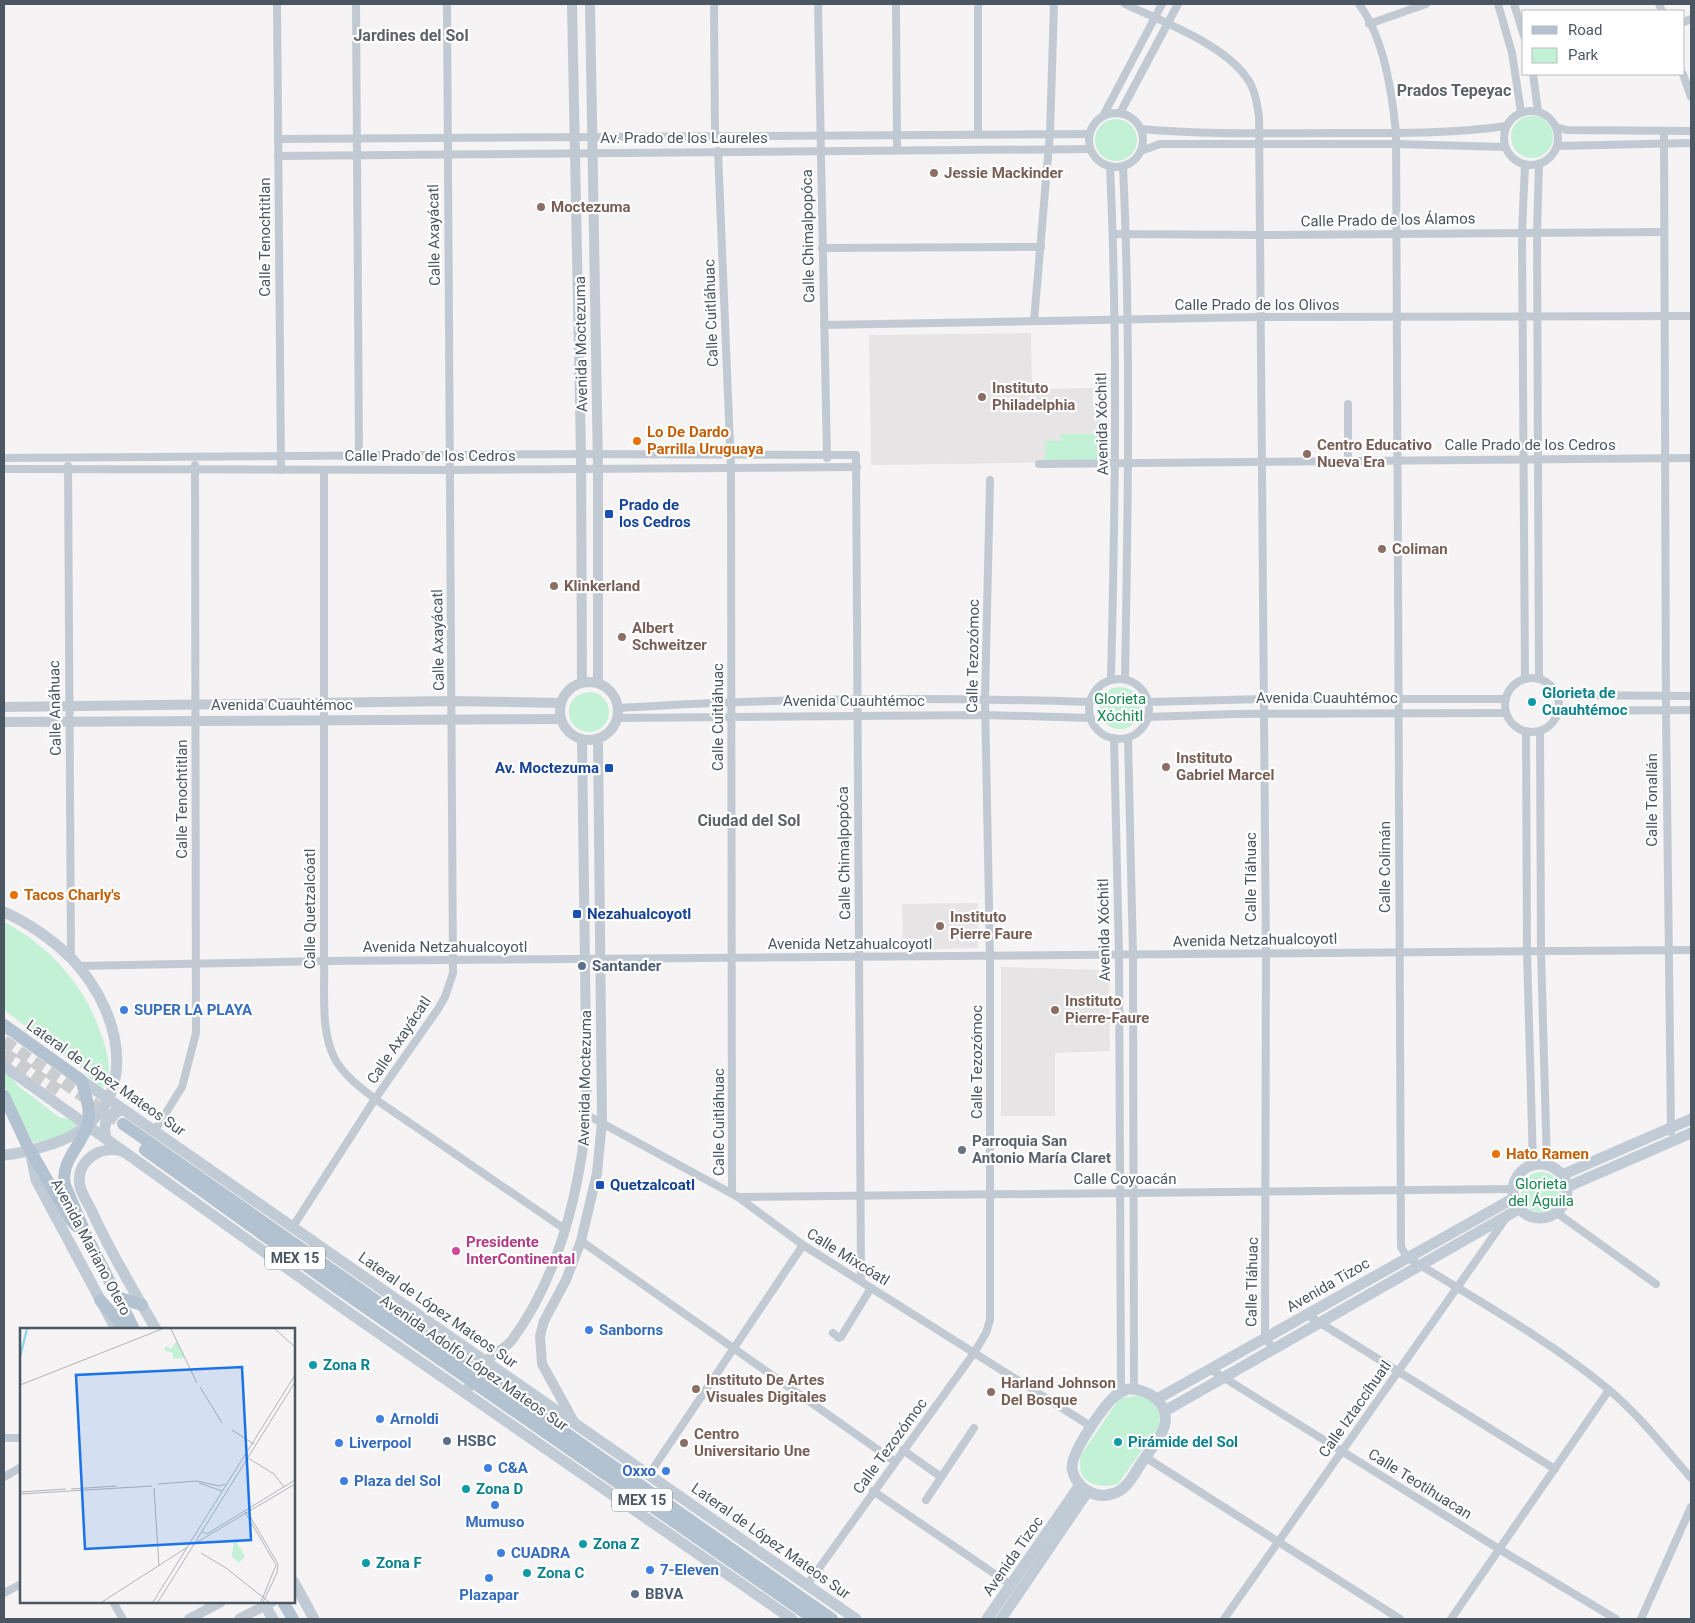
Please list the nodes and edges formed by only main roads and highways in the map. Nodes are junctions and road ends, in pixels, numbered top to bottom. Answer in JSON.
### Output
{"nodes":[{"id":1,"x":4,"y":912,"type":"edge"},
{"id":2,"x":4,"y":1024,"type":"edge"},
{"id":3,"x":4,"y":1066,"type":"edge"},
{"id":4,"x":81,"y":1080,"type":"junction"},
{"id":5,"x":4,"y":1096,"type":"edge"},
{"id":6,"x":108,"y":1100,"type":"junction"},
{"id":7,"x":123,"y":1110,"type":"junction"},
{"id":8,"x":1691,"y":1119,"type":"edge"},
{"id":9,"x":87,"y":1126,"type":"junction"},
{"id":10,"x":120,"y":1128,"type":"tunnel mouth"},
{"id":11,"x":1691,"y":1133,"type":"edge"},
{"id":12,"x":106,"y":1138,"type":"junction"},
{"id":13,"x":30,"y":1151,"type":"junction"},
{"id":14,"x":124,"y":1151,"type":"junction"},
{"id":15,"x":4,"y":1156,"type":"edge"},
{"id":16,"x":1562,"y":1175,"type":"junction"},
{"id":17,"x":1567,"y":1187,"type":"junction"},
{"id":18,"x":68,"y":1195,"type":"junction"},
{"id":19,"x":1514,"y":1203,"type":"junction"},
{"id":20,"x":97,"y":1223,"type":"junction"},
{"id":21,"x":87,"y":1237,"type":"junction"},
{"id":22,"x":118,"y":1297,"type":"junction"},
{"id":23,"x":100,"y":1300,"type":"junction"},
{"id":24,"x":142,"y":1305,"type":"junction"},
{"id":25,"x":115,"y":1328,"type":"edge"},
{"id":26,"x":125,"y":1328,"type":"edge"},
{"id":27,"x":134,"y":1328,"type":"edge"},
{"id":28,"x":155,"y":1328,"type":"edge"},
{"id":29,"x":479,"y":1372,"type":"junction"},
{"id":30,"x":1157,"y":1399,"type":"junction"},
{"id":31,"x":1165,"y":1411,"type":"junction"},
{"id":32,"x":1084,"y":1488,"type":"junction"},
{"id":33,"x":295,"y":1587,"type":"edge"},
{"id":34,"x":999,"y":1601,"type":"junction"},
{"id":35,"x":267,"y":1603,"type":"edge"},
{"id":36,"x":284,"y":1603,"type":"edge"},
{"id":37,"x":1010,"y":1607,"type":"junction"},
{"id":38,"x":814,"y":1617,"type":"edge"},
{"id":39,"x":273,"y":1619,"type":"edge"},
{"id":40,"x":293,"y":1619,"type":"edge"},
{"id":41,"x":314,"y":1619,"type":"edge"},
{"id":42,"x":792,"y":1619,"type":"edge"},
{"id":43,"x":832,"y":1619,"type":"edge"},
{"id":44,"x":856,"y":1619,"type":"edge"},
{"id":45,"x":987,"y":1619,"type":"edge"},
{"id":46,"x":1001,"y":1619,"type":"edge"}],
"edges":[{"from":1,"to":6,"type":"main road"},
{"from":2,"to":4,"type":"main road","name":"Lateral de López Mateos Sur"},
{"from":3,"to":9,"type":"main road"},
{"from":4,"to":6,"type":"main road","name":"Lateral de López Mateos Sur"},
{"from":4,"to":9,"type":"main road","name":"Avenida Mariano Otero"},
{"from":5,"to":13,"type":"main road","name":"Avenida Mariano Otero"},
{"from":6,"to":7,"type":"main road","name":"Lateral de López Mateos Sur"},
{"from":6,"to":9,"type":"main road"},
{"from":7,"to":12,"type":"main road"},
{"from":7,"to":29,"type":"main road","name":"Lateral de López Mateos Sur"},
{"from":8,"to":16,"type":"main road"},
{"from":9,"to":12,"type":"main road"},
{"from":9,"to":13,"type":"main road"},
{"from":9,"to":18,"type":"main road","name":"Avenida Mariano Otero"},
{"from":10,"to":29,"type":"main road","name":"Avenida Adolfo López Mateos Sur","number":"MEX 15"},
{"from":11,"to":17,"type":"main road"},
{"from":12,"to":14,"type":"main road"},
{"from":13,"to":15,"type":"main road"},
{"from":13,"to":21,"type":"main road","name":"Avenida Mariano Otero"},
{"from":13,"to":23,"type":"main road","name":"Avenida Mariano Otero"},
{"from":14,"to":20,"type":"main road"},
{"from":14,"to":42,"type":"main road"},
{"from":16,"to":17,"type":"main road"},
{"from":16,"to":19,"type":"main road"},
{"from":17,"to":19,"type":"main road"},
{"from":18,"to":20,"type":"main road"},
{"from":18,"to":21,"type":"main road","name":"Avenida Mariano Otero"},
{"from":19,"to":30,"type":"main road","name":"Avenida Tizoc"},
{"from":19,"to":31,"type":"main road","name":"Avenida Tizoc"},
{"from":20,"to":24,"type":"main road","name":"Avenida Mariano Otero"},
{"from":21,"to":22,"type":"main road","name":"Avenida Mariano Otero"},
{"from":22,"to":24,"type":"main road"},
{"from":22,"to":27,"type":"main road","name":"Avenida Mariano Otero"},
{"from":23,"to":25,"type":"main road","name":"Avenida Mariano Otero"},
{"from":23,"to":26,"type":"main road"},
{"from":24,"to":28,"type":"main road","name":"Avenida Mariano Otero"},
{"from":29,"to":38,"type":"main road","name":"Avenida Adolfo López Mateos Sur","number":"MEX 15"},
{"from":29,"to":44,"type":"main road","name":"Lateral de López Mateos Sur"},
{"from":30,"to":31,"type":"main road"},
{"from":30,"to":32,"type":"main road"},
{"from":31,"to":32,"type":"main road"},
{"from":32,"to":34,"type":"main road","name":"Avenida Tizoc"},
{"from":32,"to":37,"type":"main road","name":"Avenida Tizoc"},
{"from":33,"to":41,"type":"main road"},
{"from":34,"to":37,"type":"main road"},
{"from":34,"to":45,"type":"main road","name":"Avenida Tizoc"},
{"from":35,"to":39,"type":"main road"},
{"from":36,"to":40,"type":"main road"},
{"from":37,"to":46,"type":"main road","name":"Avenida Tizoc"},
{"from":38,"to":43,"type":"main road","name":"Avenida Adolfo López Mateos Sur","number":"MEX 15"}]}
